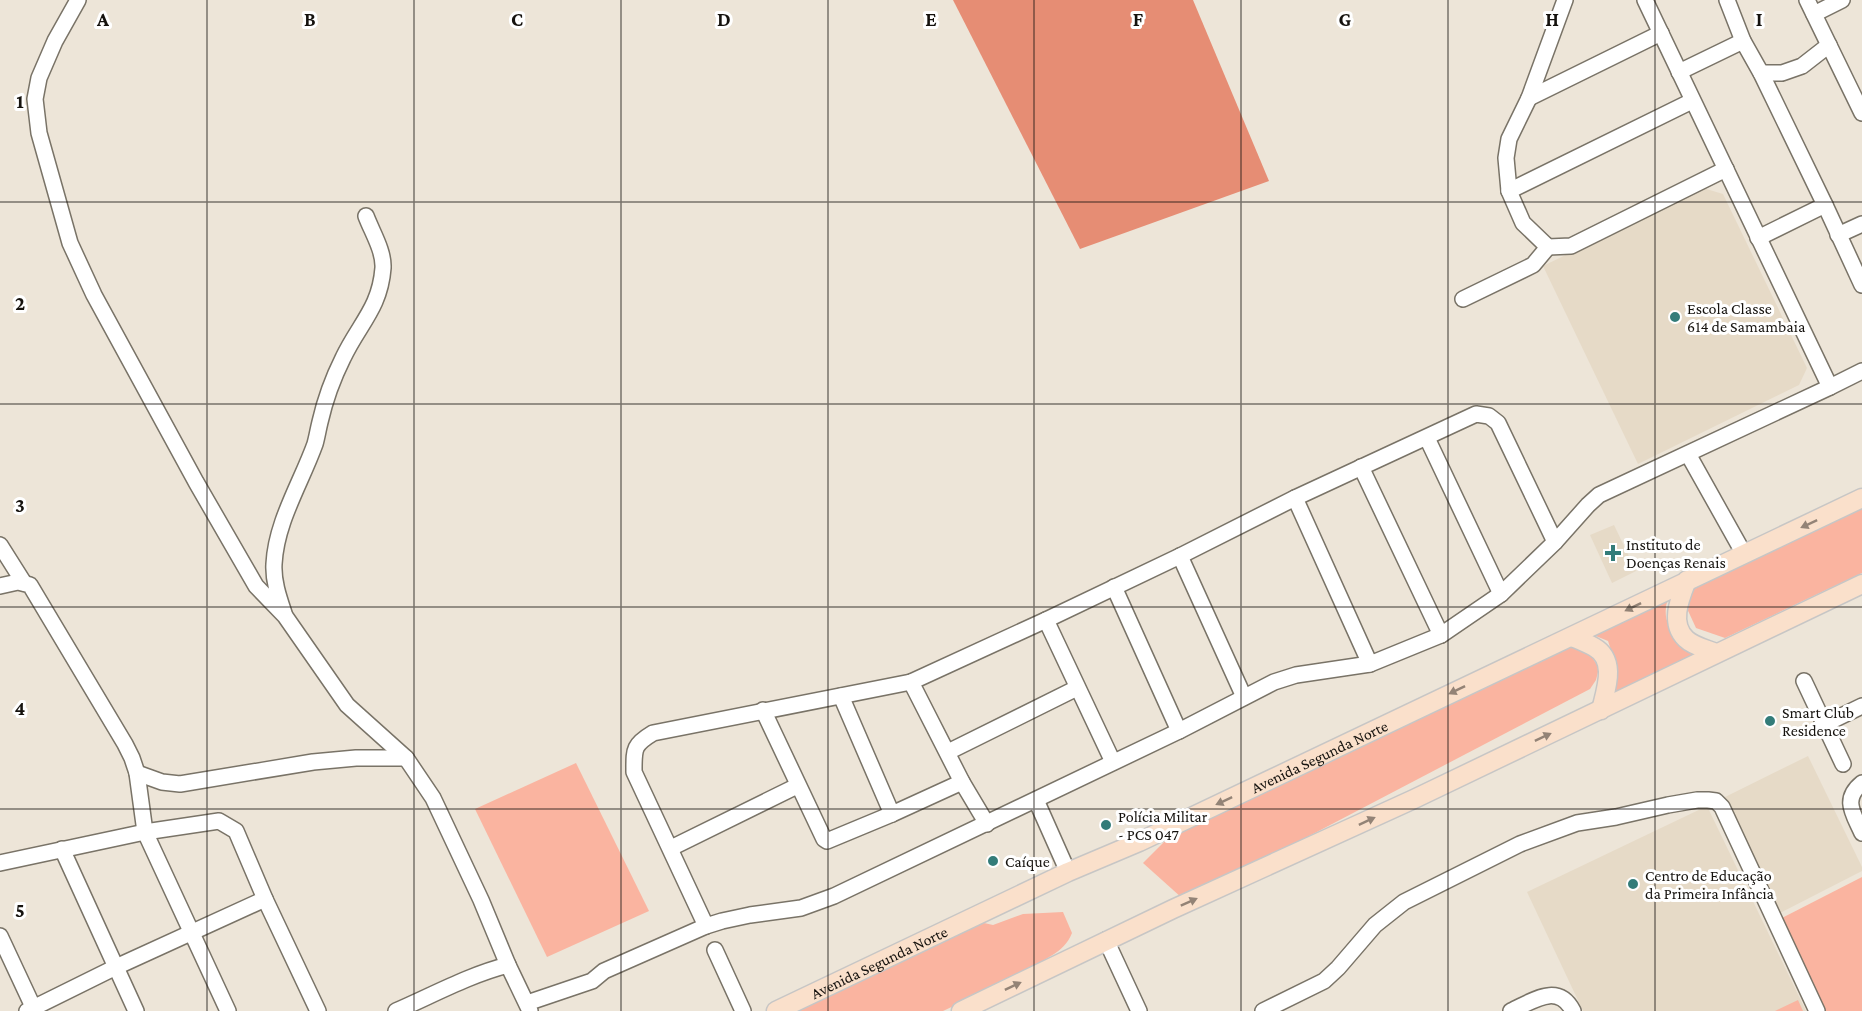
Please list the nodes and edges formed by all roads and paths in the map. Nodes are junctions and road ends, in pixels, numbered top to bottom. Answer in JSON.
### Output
{"nodes":[{"id":1,"x":78,"y":0,"type":"edge"},
{"id":2,"x":1565,"y":0,"type":"edge"},
{"id":3,"x":1645,"y":0,"type":"edge"},
{"id":4,"x":1727,"y":0,"type":"edge"},
{"id":5,"x":1807,"y":0,"type":"edge"},
{"id":6,"x":1842,"y":0,"type":"edge"},
{"id":7,"x":1814,"y":14,"type":"junction"},
{"id":8,"x":1661,"y":33,"type":"junction"},
{"id":9,"x":1743,"y":41,"type":"junction"},
{"id":10,"x":1829,"y":45,"type":"junction"},
{"id":11,"x":1679,"y":72,"type":"junction"},
{"id":12,"x":1761,"y":73,"type":"junction"},
{"id":13,"x":1529,"y":98,"type":"junction"},
{"id":14,"x":1692,"y":100,"type":"junction"},
{"id":15,"x":1862,"y":113,"type":"edge"},
{"id":16,"x":1726,"y":169,"type":"junction"},
{"id":17,"x":1509,"y":191,"type":"junction"},
{"id":18,"x":1825,"y":205,"type":"junction"},
{"id":19,"x":366,"y":216,"type":"dead end"},
{"id":20,"x":1862,"y":224,"type":"edge"},
{"id":21,"x":1838,"y":235,"type":"junction"},
{"id":22,"x":1758,"y":238,"type":"junction"},
{"id":23,"x":1548,"y":247,"type":"junction"},
{"id":24,"x":1862,"y":285,"type":"edge"},
{"id":25,"x":1463,"y":299,"type":"dead end"},
{"id":26,"x":1862,"y":371,"type":"edge"},
{"id":27,"x":1830,"y":387,"type":"junction"},
{"id":28,"x":1426,"y":438,"type":"junction"},
{"id":29,"x":1688,"y":454,"type":"junction"},
{"id":30,"x":1361,"y":467,"type":"junction"},
{"id":31,"x":1295,"y":498,"type":"junction"},
{"id":32,"x":1862,"y":498,"type":"edge"},
{"id":33,"x":1555,"y":542,"type":"junction"},
{"id":34,"x":0,"y":545,"type":"edge"},
{"id":35,"x":1744,"y":554,"type":"junction"},
{"id":36,"x":1180,"y":556,"type":"junction"},
{"id":37,"x":1687,"y":580,"type":"junction"},
{"id":38,"x":24,"y":583,"type":"junction"},
{"id":39,"x":1862,"y":584,"type":"edge"},
{"id":40,"x":0,"y":586,"type":"edge"},
{"id":41,"x":1114,"y":587,"type":"junction"},
{"id":42,"x":1501,"y":594,"type":"junction"},
{"id":43,"x":285,"y":616,"type":"junction"},
{"id":44,"x":1046,"y":620,"type":"junction"},
{"id":45,"x":1441,"y":635,"type":"junction"},
{"id":46,"x":1572,"y":637,"type":"junction"},
{"id":47,"x":1716,"y":653,"type":"junction"},
{"id":48,"x":1370,"y":664,"type":"junction"},
{"id":49,"x":1804,"y":681,"type":"dead end"},
{"id":50,"x":911,"y":682,"type":"junction"},
{"id":51,"x":1077,"y":688,"type":"junction"},
{"id":52,"x":841,"y":696,"type":"junction"},
{"id":53,"x":1244,"y":697,"type":"junction"},
{"id":54,"x":1862,"y":706,"type":"edge"},
{"id":55,"x":763,"y":710,"type":"junction"},
{"id":56,"x":1601,"y":710,"type":"junction"},
{"id":57,"x":1825,"y":724,"type":"junction"},
{"id":58,"x":1179,"y":731,"type":"junction"},
{"id":59,"x":948,"y":752,"type":"junction"},
{"id":60,"x":406,"y":758,"type":"junction"},
{"id":61,"x":1113,"y":762,"type":"junction"},
{"id":62,"x":1843,"y":764,"type":"dead end"},
{"id":63,"x":137,"y":773,"type":"junction"},
{"id":64,"x":962,"y":782,"type":"junction"},
{"id":65,"x":1862,"y":783,"type":"edge"},
{"id":66,"x":797,"y":786,"type":"junction"},
{"id":67,"x":1036,"y":800,"type":"junction"},
{"id":68,"x":892,"y":814,"type":"junction"},
{"id":69,"x":987,"y":824,"type":"junction"},
{"id":70,"x":145,"y":832,"type":"junction"},
{"id":71,"x":1862,"y":833,"type":"edge"},
{"id":72,"x":671,"y":848,"type":"junction"},
{"id":73,"x":62,"y":849,"type":"junction"},
{"id":74,"x":0,"y":863,"type":"edge"},
{"id":75,"x":1068,"y":872,"type":"junction"},
{"id":76,"x":265,"y":899,"type":"junction"},
{"id":77,"x":706,"y":926,"type":"junction"},
{"id":78,"x":192,"y":933,"type":"junction"},
{"id":79,"x":0,"y":936,"type":"edge"},
{"id":80,"x":1106,"y":940,"type":"junction"},
{"id":81,"x":714,"y":950,"type":"dead end"},
{"id":82,"x":508,"y":965,"type":"junction"},
{"id":83,"x":116,"y":967,"type":"junction"},
{"id":84,"x":528,"y":1007,"type":"edge"},
{"id":85,"x":32,"y":1010,"type":"edge"},
{"id":86,"x":1137,"y":1010,"type":"edge"},
{"id":87,"x":136,"y":1011,"type":"edge"},
{"id":88,"x":228,"y":1011,"type":"edge"},
{"id":89,"x":318,"y":1011,"type":"edge"},
{"id":90,"x":396,"y":1011,"type":"edge"},
{"id":91,"x":743,"y":1011,"type":"edge"},
{"id":92,"x":776,"y":1011,"type":"edge"},
{"id":93,"x":961,"y":1011,"type":"edge"},
{"id":94,"x":1263,"y":1011,"type":"edge"},
{"id":95,"x":1511,"y":1011,"type":"edge"},
{"id":96,"x":1573,"y":1011,"type":"edge"},
{"id":97,"x":1817,"y":1011,"type":"edge"}],
"edges":[{"from":1,"to":43,"type":"street"},
{"from":2,"to":13,"type":"street"},
{"from":3,"to":8,"type":"street"},
{"from":4,"to":9,"type":"street"},
{"from":5,"to":7,"type":"street"},
{"from":6,"to":7,"type":"street"},
{"from":7,"to":10,"type":"street"},
{"from":8,"to":11,"type":"street"},
{"from":8,"to":13,"type":"street"},
{"from":9,"to":11,"type":"street"},
{"from":9,"to":12,"type":"street"},
{"from":10,"to":12,"type":"street"},
{"from":10,"to":15,"type":"street"},
{"from":11,"to":14,"type":"street"},
{"from":12,"to":18,"type":"street"},
{"from":13,"to":17,"type":"street"},
{"from":14,"to":16,"type":"street"},
{"from":14,"to":17,"type":"street"},
{"from":16,"to":22,"type":"street"},
{"from":16,"to":23,"type":"street"},
{"from":17,"to":23,"type":"street"},
{"from":18,"to":21,"type":"street"},
{"from":18,"to":22,"type":"street"},
{"from":19,"to":43,"type":"street"},
{"from":20,"to":21,"type":"street"},
{"from":21,"to":24,"type":"street"},
{"from":22,"to":27,"type":"street"},
{"from":23,"to":25,"type":"street"},
{"from":26,"to":27,"type":"street"},
{"from":27,"to":29,"type":"street"},
{"from":28,"to":30,"type":"street"},
{"from":28,"to":33,"type":"street"},
{"from":28,"to":42,"type":"street"},
{"from":29,"to":33,"type":"street"},
{"from":29,"to":35,"type":"street"},
{"from":30,"to":31,"type":"street"},
{"from":30,"to":45,"type":"street"},
{"from":31,"to":36,"type":"street"},
{"from":31,"to":48,"type":"street"},
{"from":32,"to":35,"type":"main road","name":"Avenida Segunda Norte","one_way":true},
{"from":33,"to":42,"type":"street"},
{"from":34,"to":38,"type":"street"},
{"from":35,"to":37,"type":"main road","name":"Avenida Segunda Norte"},
{"from":36,"to":41,"type":"street"},
{"from":36,"to":53,"type":"street"},
{"from":37,"to":46,"type":"main road","name":"Avenida Segunda Norte","one_way":true},
{"from":37,"to":47,"type":"main road"},
{"from":38,"to":40,"type":"street"},
{"from":38,"to":63,"type":"street"},
{"from":39,"to":47,"type":"main road"},
{"from":41,"to":44,"type":"street"},
{"from":41,"to":58,"type":"street"},
{"from":42,"to":45,"type":"street"},
{"from":43,"to":60,"type":"street"},
{"from":44,"to":50,"type":"street"},
{"from":44,"to":51,"type":"street"},
{"from":45,"to":48,"type":"street"},
{"from":46,"to":56,"type":"main road"},
{"from":46,"to":75,"type":"main road","name":"Avenida Segunda Norte","one_way":true},
{"from":47,"to":56,"type":"main road"},
{"from":48,"to":53,"type":"street"},
{"from":49,"to":57,"type":"street"},
{"from":50,"to":52,"type":"street"},
{"from":50,"to":59,"type":"street"},
{"from":51,"to":59,"type":"street"},
{"from":51,"to":61,"type":"street"},
{"from":52,"to":55,"type":"street"},
{"from":52,"to":68,"type":"street"},
{"from":53,"to":58,"type":"street"},
{"from":54,"to":57,"type":"street"},
{"from":55,"to":66,"type":"street"},
{"from":55,"to":72,"type":"street"},
{"from":80,"to":56,"type":"main road","one_way":true},
{"from":57,"to":62,"type":"street"},
{"from":58,"to":61,"type":"street"},
{"from":59,"to":64,"type":"street"},
{"from":60,"to":63,"type":"street"},
{"from":60,"to":82,"type":"street"},
{"from":61,"to":67,"type":"street"},
{"from":63,"to":70,"type":"street"},
{"from":64,"to":68,"type":"street"},
{"from":64,"to":69,"type":"street"},
{"from":65,"to":71,"type":"street"},
{"from":66,"to":68,"type":"street"},
{"from":66,"to":72,"type":"street"},
{"from":67,"to":69,"type":"street"},
{"from":67,"to":75,"type":"street"},
{"from":69,"to":77,"type":"street"},
{"from":70,"to":73,"type":"street"},
{"from":70,"to":76,"type":"street"},
{"from":70,"to":78,"type":"street"},
{"from":72,"to":77,"type":"street"},
{"from":73,"to":74,"type":"street"},
{"from":73,"to":83,"type":"street"},
{"from":75,"to":92,"type":"main road","name":"Avenida Segunda Norte"},
{"from":76,"to":78,"type":"street"},
{"from":76,"to":89,"type":"street"},
{"from":77,"to":84,"type":"street"},
{"from":78,"to":83,"type":"street"},
{"from":78,"to":88,"type":"street"},
{"from":79,"to":85,"type":"street"},
{"from":80,"to":86,"type":"street"},
{"from":93,"to":80,"type":"main road","one_way":true},
{"from":81,"to":91,"type":"street"},
{"from":82,"to":84,"type":"street"},
{"from":82,"to":90,"type":"street"},
{"from":83,"to":85,"type":"street"},
{"from":83,"to":87,"type":"street"},
{"from":94,"to":97,"type":"street"},
{"from":95,"to":96,"type":"street"}]}
